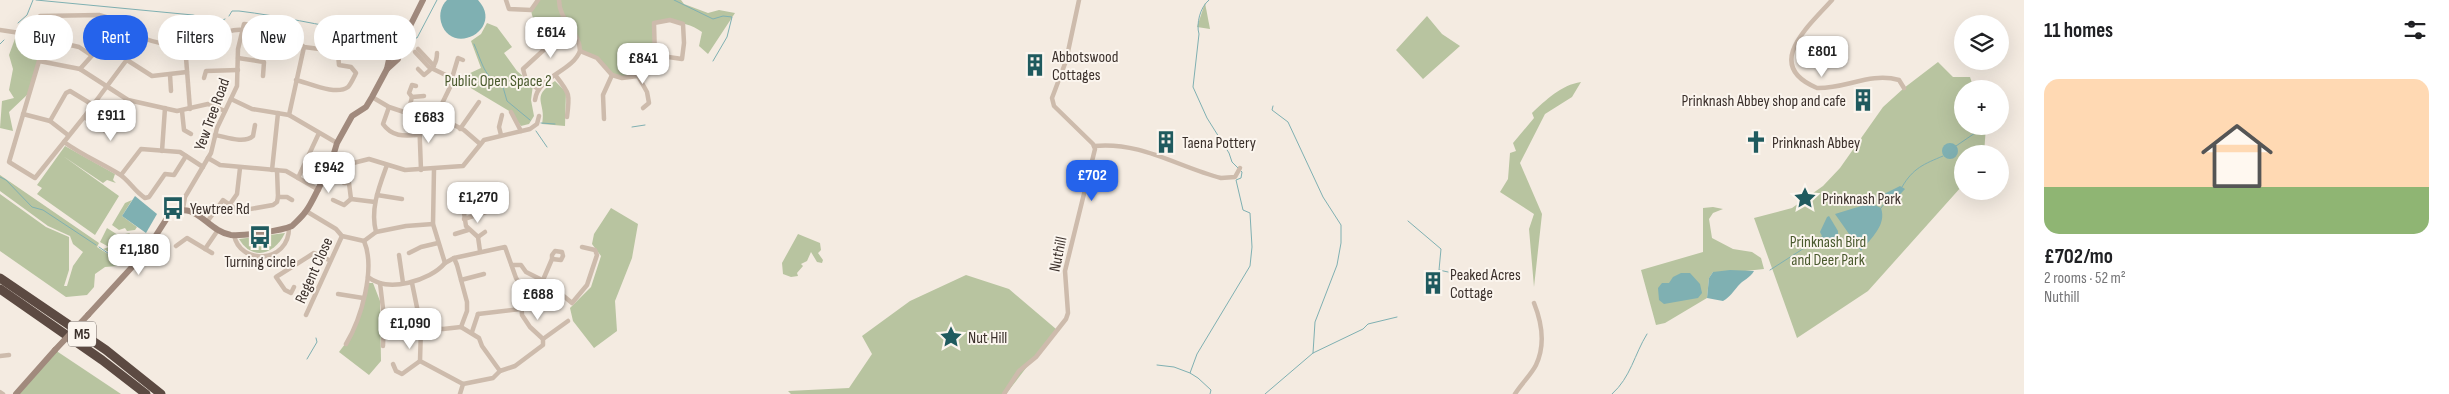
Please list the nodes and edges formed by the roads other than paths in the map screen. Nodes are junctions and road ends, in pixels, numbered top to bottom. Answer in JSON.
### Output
{"nodes":[{"id":1,"x":423,"y":0,"type":"edge"},
{"id":2,"x":506,"y":0,"type":"edge"},
{"id":3,"x":538,"y":0,"type":"edge"},
{"id":4,"x":559,"y":0,"type":"edge"},
{"id":5,"x":1079,"y":0,"type":"edge"},
{"id":6,"x":1832,"y":0,"type":"edge"},
{"id":7,"x":96,"y":15,"type":"edge"},
{"id":8,"x":564,"y":21,"type":"junction"},
{"id":9,"x":0,"y":30,"type":"edge"},
{"id":10,"x":15,"y":32,"type":"edge"},
{"id":11,"x":242,"y":36,"type":"edge"},
{"id":12,"x":304,"y":47,"type":"edge"},
{"id":13,"x":417,"y":50,"type":"dead end"},
{"id":14,"x":580,"y":51,"type":"junction"},
{"id":15,"x":437,"y":53,"type":"dead end"},
{"id":16,"x":655,"y":54,"type":"junction"},
{"id":17,"x":238,"y":58,"type":"junction"},
{"id":18,"x":87,"y":60,"type":"edge"},
{"id":19,"x":128,"y":60,"type":"joint"},
{"id":20,"x":186,"y":60,"type":"edge"},
{"id":21,"x":301,"y":60,"type":"edge"},
{"id":22,"x":463,"y":60,"type":"dead end"},
{"id":23,"x":39,"y":61,"type":"junction"},
{"id":24,"x":433,"y":67,"type":"junction"},
{"id":25,"x":80,"y":69,"type":"junction"},
{"id":26,"x":418,"y":69,"type":"dead end"},
{"id":27,"x":238,"y":70,"type":"junction"},
{"id":28,"x":187,"y":72,"type":"junction"},
{"id":29,"x":170,"y":75,"type":"junction"},
{"id":30,"x":612,"y":75,"type":"junction"},
{"id":31,"x":263,"y":76,"type":"dead end"},
{"id":32,"x":556,"y":76,"type":"junction"},
{"id":33,"x":638,"y":76,"type":"junction"},
{"id":34,"x":204,"y":78,"type":"dead end"},
{"id":35,"x":452,"y":78,"type":"junction"},
{"id":36,"x":296,"y":80,"type":"junction"},
{"id":37,"x":416,"y":86,"type":"dead end"},
{"id":38,"x":107,"y":87,"type":"junction"},
{"id":39,"x":1904,"y":88,"type":"dead end"},
{"id":40,"x":538,"y":89,"type":"junction"},
{"id":41,"x":171,"y":91,"type":"dead end"},
{"id":42,"x":422,"y":94,"type":"dead end"},
{"id":43,"x":372,"y":97,"type":"junction"},
{"id":44,"x":412,"y":97,"type":"junction"},
{"id":45,"x":231,"y":99,"type":"junction"},
{"id":46,"x":536,"y":100,"type":"dead end"},
{"id":47,"x":479,"y":102,"type":"dead end"},
{"id":48,"x":93,"y":105,"type":"junction"},
{"id":49,"x":389,"y":107,"type":"junction"},
{"id":50,"x":164,"y":108,"type":"junction"},
{"id":51,"x":643,"y":108,"type":"dead end"},
{"id":52,"x":190,"y":109,"type":"junction"},
{"id":53,"x":466,"y":110,"type":"dead end"},
{"id":54,"x":182,"y":111,"type":"junction"},
{"id":55,"x":225,"y":111,"type":"junction"},
{"id":56,"x":510,"y":112,"type":"dead end"},
{"id":57,"x":278,"y":113,"type":"junction"},
{"id":58,"x":408,"y":113,"type":"junction"},
{"id":59,"x":23,"y":114,"type":"junction"},
{"id":60,"x":131,"y":114,"type":"dead end"},
{"id":61,"x":471,"y":114,"type":"junction"},
{"id":62,"x":502,"y":114,"type":"dead end"},
{"id":63,"x":597,"y":114,"type":"dead end"},
{"id":64,"x":288,"y":115,"type":"junction"},
{"id":65,"x":436,"y":116,"type":"junction"},
{"id":66,"x":539,"y":116,"type":"dead end"},
{"id":67,"x":84,"y":117,"type":"junction"},
{"id":68,"x":419,"y":117,"type":"junction"},
{"id":69,"x":566,"y":117,"type":"dead end"},
{"id":70,"x":50,"y":122,"type":"junction"},
{"id":71,"x":255,"y":125,"type":"dead end"},
{"id":72,"x":460,"y":129,"type":"junction"},
{"id":73,"x":521,"y":131,"type":"junction"},
{"id":74,"x":318,"y":133,"type":"junction"},
{"id":75,"x":191,"y":134,"type":"dead end"},
{"id":76,"x":215,"y":134,"type":"junction"},
{"id":77,"x":68,"y":135,"type":"junction"},
{"id":78,"x":418,"y":135,"type":"junction"},
{"id":79,"x":501,"y":135,"type":"junction"},
{"id":80,"x":236,"y":139,"type":"junction"},
{"id":81,"x":64,"y":142,"type":"junction"},
{"id":82,"x":337,"y":143,"type":"junction"},
{"id":83,"x":479,"y":143,"type":"junction"},
{"id":84,"x":235,"y":145,"type":"dead end"},
{"id":85,"x":1094,"y":146,"type":"junction"},
{"id":86,"x":162,"y":151,"type":"junction"},
{"id":87,"x":186,"y":156,"type":"junction"},
{"id":88,"x":208,"y":158,"type":"junction"},
{"id":89,"x":335,"y":160,"type":"junction"},
{"id":90,"x":387,"y":165,"type":"junction"},
{"id":91,"x":203,"y":167,"type":"junction"},
{"id":92,"x":240,"y":168,"type":"junction"},
{"id":93,"x":1240,"y":168,"type":"dead end"},
{"id":94,"x":434,"y":169,"type":"junction"},
{"id":95,"x":274,"y":170,"type":"junction"},
{"id":96,"x":421,"y":170,"type":"junction"},
{"id":97,"x":121,"y":175,"type":"junction"},
{"id":98,"x":298,"y":178,"type":"junction"},
{"id":99,"x":348,"y":182,"type":"dead end"},
{"id":100,"x":456,"y":188,"type":"dead end"},
{"id":101,"x":319,"y":190,"type":"junction"},
{"id":102,"x":377,"y":195,"type":"junction"},
{"id":103,"x":278,"y":197,"type":"junction"},
{"id":104,"x":351,"y":199,"type":"junction"},
{"id":105,"x":292,"y":200,"type":"dead end"},
{"id":106,"x":333,"y":200,"type":"dead end"},
{"id":107,"x":402,"y":200,"type":"dead end"},
{"id":108,"x":375,"y":202,"type":"junction"},
{"id":109,"x":230,"y":204,"type":"junction"},
{"id":110,"x":183,"y":209,"type":"junction"},
{"id":111,"x":306,"y":211,"type":"junction"},
{"id":112,"x":489,"y":211,"type":"dead end"},
{"id":113,"x":464,"y":219,"type":"junction"},
{"id":114,"x":207,"y":222,"type":"junction"},
{"id":115,"x":433,"y":224,"type":"junction"},
{"id":116,"x":289,"y":228,"type":"junction"},
{"id":117,"x":218,"y":230,"type":"junction"},
{"id":118,"x":468,"y":230,"type":"junction"},
{"id":119,"x":376,"y":232,"type":"junction"},
{"id":120,"x":485,"y":232,"type":"dead end"},
{"id":121,"x":455,"y":234,"type":"dead end"},
{"id":122,"x":234,"y":235,"type":"junction"},
{"id":123,"x":342,"y":236,"type":"junction"},
{"id":124,"x":478,"y":237,"type":"junction"},
{"id":125,"x":364,"y":241,"type":"junction"},
{"id":126,"x":438,"y":243,"type":"junction"},
{"id":127,"x":176,"y":246,"type":"dead end"},
{"id":128,"x":582,"y":247,"type":"dead end"},
{"id":129,"x":205,"y":249,"type":"junction"},
{"id":130,"x":480,"y":251,"type":"junction"},
{"id":131,"x":212,"y":254,"type":"dead end"},
{"id":132,"x":409,"y":254,"type":"dead end"},
{"id":133,"x":399,"y":255,"type":"dead end"},
{"id":134,"x":454,"y":258,"type":"junction"},
{"id":135,"x":552,"y":259,"type":"dead end"},
{"id":136,"x":329,"y":260,"type":"junction"},
{"id":137,"x":444,"y":263,"type":"junction"},
{"id":138,"x":512,"y":265,"type":"junction"},
{"id":139,"x":484,"y":274,"type":"dead end"},
{"id":140,"x":368,"y":277,"type":"junction"},
{"id":141,"x":0,"y":278,"type":"edge"},
{"id":142,"x":461,"y":280,"type":"junction"},
{"id":143,"x":543,"y":280,"type":"junction"},
{"id":144,"x":380,"y":283,"type":"junction"},
{"id":145,"x":403,"y":283,"type":"junction"},
{"id":146,"x":412,"y":283,"type":"junction"},
{"id":147,"x":294,"y":287,"type":"dead end"},
{"id":148,"x":0,"y":289,"type":"edge"},
{"id":149,"x":338,"y":294,"type":"dead end"},
{"id":150,"x":363,"y":298,"type":"junction"},
{"id":151,"x":1534,"y":302,"type":"dead end"},
{"id":152,"x":520,"y":309,"type":"junction"},
{"id":153,"x":467,"y":311,"type":"junction"},
{"id":154,"x":478,"y":314,"type":"junction"},
{"id":155,"x":306,"y":315,"type":"dead end"},
{"id":156,"x":568,"y":321,"type":"dead end"},
{"id":157,"x":421,"y":327,"type":"junction"},
{"id":158,"x":461,"y":327,"type":"junction"},
{"id":159,"x":472,"y":332,"type":"junction"},
{"id":160,"x":543,"y":339,"type":"junction"},
{"id":161,"x":346,"y":344,"type":"dead end"},
{"id":162,"x":383,"y":346,"type":"dead end"},
{"id":163,"x":9,"y":354,"type":"dead end"},
{"id":164,"x":0,"y":356,"type":"edge"},
{"id":165,"x":420,"y":361,"type":"junction"},
{"id":166,"x":393,"y":364,"type":"dead end"},
{"id":167,"x":500,"y":371,"type":"junction"},
{"id":168,"x":463,"y":384,"type":"junction"},
{"id":169,"x":0,"y":392,"type":"edge"},
{"id":170,"x":3,"y":394,"type":"edge"},
{"id":171,"x":16,"y":394,"type":"edge"},
{"id":172,"x":146,"y":394,"type":"edge"},
{"id":173,"x":161,"y":394,"type":"edge"},
{"id":174,"x":460,"y":394,"type":"edge"},
{"id":175,"x":1004,"y":394,"type":"edge"},
{"id":176,"x":1516,"y":394,"type":"edge"}],
"edges":[{"from":1,"to":43,"type":"street"},
{"from":2,"to":3,"type":"street"},
{"from":4,"to":8,"type":"street"},
{"from":5,"to":85,"type":"street"},
{"from":6,"to":39,"type":"street"},
{"from":7,"to":23,"type":"street"},
{"from":8,"to":14,"type":"street"},
{"from":8,"to":40,"type":"street"},
{"from":9,"to":10,"type":"street"},
{"from":11,"to":17,"type":"street","name":"Yew Tree Road"},
{"from":12,"to":36,"type":"street"},
{"from":13,"to":24,"type":"street"},
{"from":14,"to":30,"type":"street"},
{"from":14,"to":32,"type":"street"},
{"from":15,"to":24,"type":"street"},
{"from":16,"to":16,"type":"street"},
{"from":16,"to":33,"type":"street"},
{"from":17,"to":27,"type":"street","name":"Yew Tree Road"},
{"from":17,"to":31,"type":"street"},
{"from":18,"to":25,"type":"street"},
{"from":19,"to":29,"type":"street"},
{"from":19,"to":38,"type":"street"},
{"from":20,"to":28,"type":"street"},
{"from":21,"to":36,"type":"street"},
{"from":22,"to":35,"type":"street"},
{"from":23,"to":25,"type":"street"},
{"from":23,"to":59,"type":"street"},
{"from":24,"to":26,"type":"street"},
{"from":24,"to":35,"type":"street"},
{"from":25,"to":38,"type":"street"},
{"from":27,"to":34,"type":"street"},
{"from":27,"to":45,"type":"street","name":"Yew Tree Road"},
{"from":28,"to":29,"type":"street"},
{"from":28,"to":52,"type":"street"},
{"from":29,"to":41,"type":"street"},
{"from":30,"to":33,"type":"street"},
{"from":30,"to":63,"type":"street"},
{"from":32,"to":40,"type":"street"},
{"from":32,"to":69,"type":"street"},
{"from":33,"to":51,"type":"street"},
{"from":35,"to":65,"type":"street"},
{"from":36,"to":64,"type":"street"},
{"from":37,"to":44,"type":"street"},
{"from":38,"to":48,"type":"street"},
{"from":38,"to":50,"type":"street"},
{"from":40,"to":46,"type":"street"},
{"from":42,"to":44,"type":"street"},
{"from":43,"to":49,"type":"street"},
{"from":43,"to":82,"type":"street"},
{"from":44,"to":58,"type":"street"},
{"from":45,"to":55,"type":"street","name":"Yew Tree Road"},
{"from":45,"to":57,"type":"street"},
{"from":47,"to":61,"type":"street"},
{"from":48,"to":67,"type":"street"},
{"from":48,"to":70,"type":"street"},
{"from":49,"to":58,"type":"street"},
{"from":49,"to":78,"type":"street"},
{"from":50,"to":54,"type":"street"},
{"from":50,"to":86,"type":"street"},
{"from":52,"to":54,"type":"street"},
{"from":52,"to":55,"type":"street"},
{"from":53,"to":61,"type":"street"},
{"from":54,"to":75,"type":"street"},
{"from":55,"to":76,"type":"street","name":"Yew Tree Road"},
{"from":56,"to":73,"type":"street"},
{"from":57,"to":64,"type":"street"},
{"from":57,"to":95,"type":"street"},
{"from":58,"to":68,"type":"street"},
{"from":59,"to":70,"type":"street"},
{"from":59,"to":81,"type":"street"},
{"from":60,"to":67,"type":"street"},
{"from":61,"to":72,"type":"street"},
{"from":62,"to":79,"type":"street"},
{"from":64,"to":74,"type":"street"},
{"from":65,"to":68,"type":"street"},
{"from":65,"to":72,"type":"street"},
{"from":66,"to":73,"type":"street"},
{"from":67,"to":77,"type":"street"},
{"from":68,"to":78,"type":"street"},
{"from":70,"to":77,"type":"street"},
{"from":71,"to":80,"type":"street"},
{"from":72,"to":83,"type":"street"},
{"from":73,"to":79,"type":"street"},
{"from":74,"to":82,"type":"street"},
{"from":74,"to":98,"type":"street"},
{"from":76,"to":80,"type":"street"},
{"from":76,"to":88,"type":"street","name":"Yew Tree Road"},
{"from":77,"to":81,"type":"street"},
{"from":78,"to":96,"type":"street"},
{"from":79,"to":83,"type":"street"},
{"from":80,"to":84,"type":"street"},
{"from":81,"to":97,"type":"street"},
{"from":82,"to":89,"type":"street"},
{"from":83,"to":94,"type":"street"},
{"from":85,"to":93,"type":"street"},
{"from":85,"to":175,"type":"street","name":"Nuthill"},
{"from":86,"to":87,"type":"street"},
{"from":86,"to":97,"type":"street"},
{"from":87,"to":91,"type":"street"},
{"from":87,"to":97,"type":"street"},
{"from":88,"to":91,"type":"street","name":"Yew Tree Road"},
{"from":88,"to":92,"type":"street"},
{"from":89,"to":90,"type":"street"},
{"from":89,"to":101,"type":"street"},
{"from":90,"to":96,"type":"street"},
{"from":90,"to":102,"type":"street"},
{"from":91,"to":110,"type":"street","name":"Yew Tree Road"},
{"from":92,"to":95,"type":"street"},
{"from":92,"to":109,"type":"street"},
{"from":94,"to":96,"type":"street"},
{"from":94,"to":115,"type":"street"},
{"from":95,"to":98,"type":"street"},
{"from":95,"to":103,"type":"street"},
{"from":98,"to":101,"type":"street"},
{"from":99,"to":104,"type":"street"},
{"from":100,"to":113,"type":"street"},
{"from":101,"to":111,"type":"street"},
{"from":102,"to":107,"type":"street"},
{"from":102,"to":108,"type":"street"},
{"from":103,"to":105,"type":"street"},
{"from":103,"to":109,"type":"street"},
{"from":104,"to":106,"type":"street"},
{"from":104,"to":108,"type":"street"},
{"from":108,"to":119,"type":"street"},
{"from":109,"to":114,"type":"street"},
{"from":110,"to":114,"type":"street"},
{"from":110,"to":171,"type":"street","bridge":true},
{"from":111,"to":116,"type":"street"},
{"from":111,"to":123,"type":"street"},
{"from":112,"to":113,"type":"street"},
{"from":113,"to":118,"type":"street"},
{"from":114,"to":117,"type":"street"},
{"from":115,"to":119,"type":"street"},
{"from":115,"to":126,"type":"street"},
{"from":116,"to":122,"type":"street"},
{"from":116,"to":122,"type":"street"},
{"from":117,"to":122,"type":"street"},
{"from":117,"to":129,"type":"street"},
{"from":118,"to":121,"type":"street"},
{"from":118,"to":124,"type":"street"},
{"from":119,"to":125,"type":"street"},
{"from":120,"to":124,"type":"street"},
{"from":123,"to":125,"type":"street"},
{"from":123,"to":136,"type":"street","name":"Regent Close"},
{"from":124,"to":130,"type":"street"},
{"from":125,"to":140,"type":"street"},
{"from":126,"to":132,"type":"street"},
{"from":126,"to":137,"type":"street"},
{"from":127,"to":129,"type":"street"},
{"from":128,"to":143,"type":"street"},
{"from":129,"to":131,"type":"street"},
{"from":130,"to":134,"type":"street"},
{"from":130,"to":138,"type":"street"},
{"from":133,"to":145,"type":"street"},
{"from":134,"to":137,"type":"street"},
{"from":134,"to":142,"type":"street"},
{"from":135,"to":143,"type":"street"},
{"from":136,"to":147,"type":"street"},
{"from":136,"to":155,"type":"street","name":"Regent Close"},
{"from":137,"to":146,"type":"street"},
{"from":138,"to":143,"type":"street"},
{"from":138,"to":152,"type":"street"},
{"from":139,"to":142,"type":"street"},
{"from":140,"to":144,"type":"street"},
{"from":140,"to":150,"type":"street"},
{"from":141,"to":173,"type":"highway","number":"M5"},
{"from":142,"to":153,"type":"street"},
{"from":144,"to":145,"type":"street"},
{"from":144,"to":162,"type":"street"},
{"from":145,"to":146,"type":"street"},
{"from":146,"to":157,"type":"street"},
{"from":148,"to":172,"type":"highway","number":"M5"},
{"from":149,"to":150,"type":"street"},
{"from":150,"to":161,"type":"street"},
{"from":151,"to":176,"type":"street"},
{"from":152,"to":154,"type":"street"},
{"from":152,"to":160,"type":"street"},
{"from":153,"to":154,"type":"street"},
{"from":153,"to":158,"type":"street"},
{"from":154,"to":159,"type":"street"},
{"from":156,"to":160,"type":"street"},
{"from":157,"to":158,"type":"street"},
{"from":157,"to":165,"type":"street"},
{"from":158,"to":159,"type":"street"},
{"from":159,"to":167,"type":"street"},
{"from":160,"to":167,"type":"street"},
{"from":163,"to":164,"type":"street"},
{"from":165,"to":166,"type":"street"},
{"from":165,"to":168,"type":"street"},
{"from":167,"to":168,"type":"street"},
{"from":168,"to":174,"type":"street"},
{"from":169,"to":170,"type":"street"}]}
